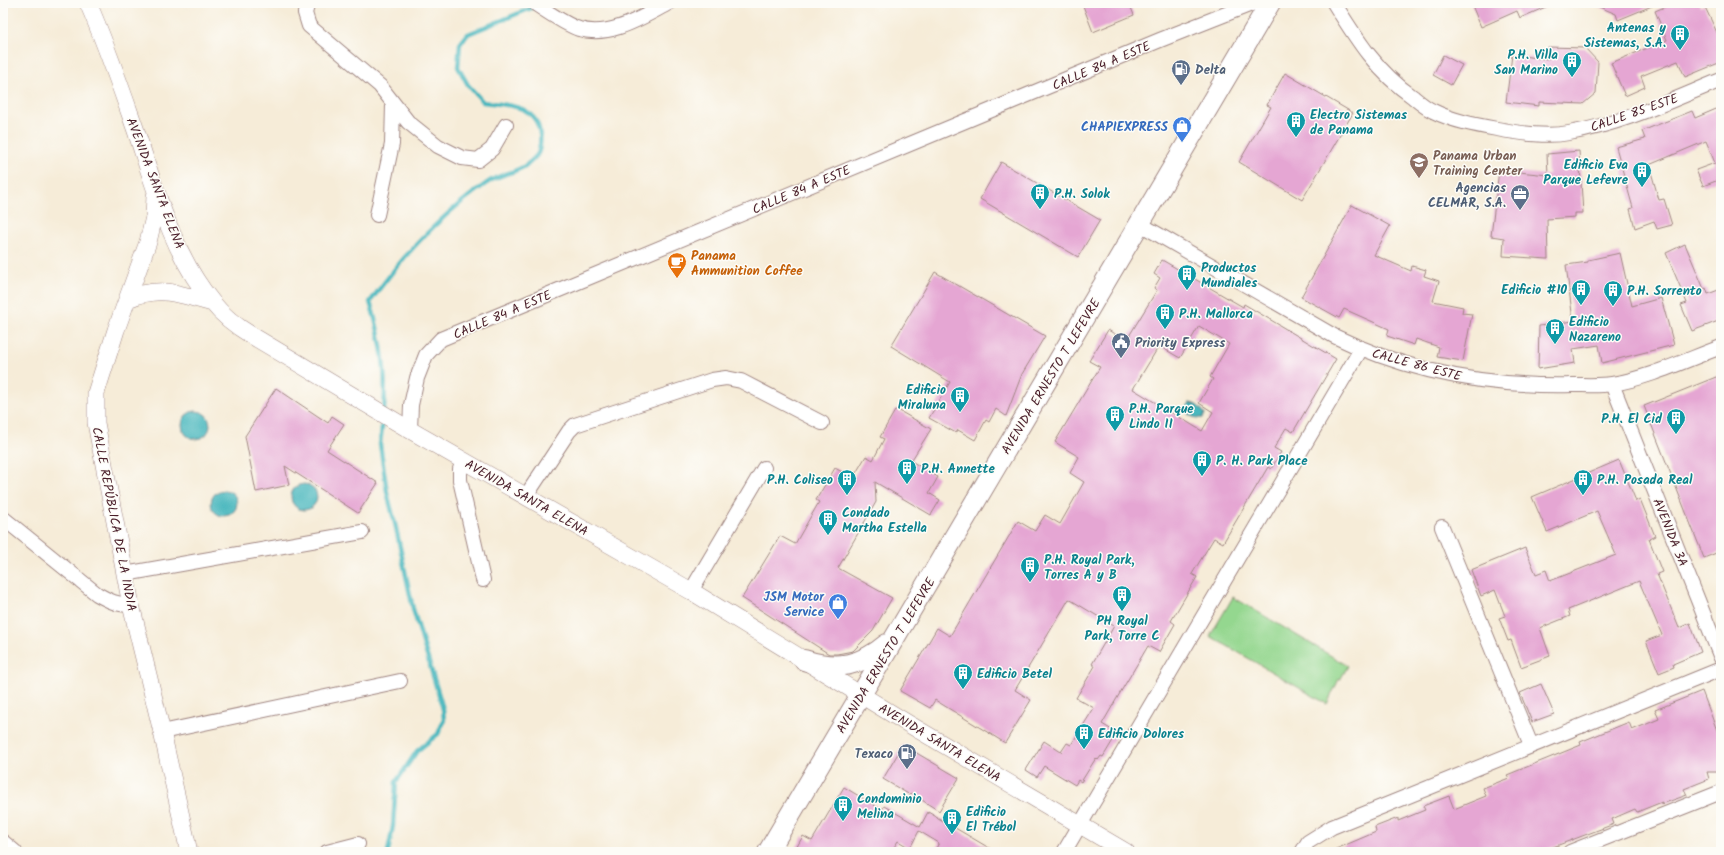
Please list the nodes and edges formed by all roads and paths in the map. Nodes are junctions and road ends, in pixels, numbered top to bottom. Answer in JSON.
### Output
{"nodes":[{"id":1,"x":88,"y":3,"type":"edge"},
{"id":2,"x":534,"y":3,"type":"edge"},
{"id":3,"x":669,"y":3,"type":"edge"},
{"id":4,"x":1254,"y":3,"type":"edge"},
{"id":5,"x":1270,"y":3,"type":"edge"},
{"id":6,"x":1334,"y":3,"type":"edge"},
{"id":7,"x":307,"y":8,"type":"edge"},
{"id":8,"x":1721,"y":80,"type":"edge"},
{"id":9,"x":393,"y":105,"type":"junction"},
{"id":10,"x":506,"y":125,"type":"dead end"},
{"id":11,"x":156,"y":189,"type":"junction"},
{"id":12,"x":377,"y":215,"type":"dead end"},
{"id":13,"x":1140,"y":224,"type":"junction"},
{"id":14,"x":128,"y":299,"type":"junction"},
{"id":15,"x":212,"y":302,"type":"junction"},
{"id":16,"x":1721,"y":347,"type":"edge"},
{"id":17,"x":1360,"y":349,"type":"junction"},
{"id":18,"x":1612,"y":384,"type":"junction"},
{"id":19,"x":822,"y":422,"type":"dead end"},
{"id":20,"x":407,"y":428,"type":"junction"},
{"id":21,"x":464,"y":461,"type":"junction"},
{"id":22,"x":764,"y":468,"type":"dead end"},
{"id":23,"x":526,"y":496,"type":"junction"},
{"id":24,"x":3,"y":518,"type":"edge"},
{"id":25,"x":1442,"y":527,"type":"dead end"},
{"id":26,"x":362,"y":532,"type":"dead end"},
{"id":27,"x":125,"y":574,"type":"junction"},
{"id":28,"x":482,"y":580,"type":"dead end"},
{"id":29,"x":691,"y":591,"type":"junction"},
{"id":30,"x":131,"y":605,"type":"junction"},
{"id":31,"x":896,"y":636,"type":"junction"},
{"id":32,"x":1721,"y":658,"type":"edge"},
{"id":33,"x":804,"y":660,"type":"junction"},
{"id":34,"x":1721,"y":669,"type":"edge"},
{"id":35,"x":400,"y":681,"type":"dead end"},
{"id":36,"x":861,"y":694,"type":"junction"},
{"id":37,"x":162,"y":732,"type":"junction"},
{"id":38,"x":1532,"y":745,"type":"junction"},
{"id":39,"x":1721,"y":792,"type":"edge"},
{"id":40,"x":1079,"y":825,"type":"junction"},
{"id":41,"x":3,"y":842,"type":"edge"},
{"id":42,"x":358,"y":844,"type":"dead end"},
{"id":43,"x":15,"y":852,"type":"edge"},
{"id":44,"x":189,"y":852,"type":"edge"},
{"id":45,"x":327,"y":852,"type":"edge"},
{"id":46,"x":768,"y":852,"type":"edge"},
{"id":47,"x":1064,"y":852,"type":"edge"},
{"id":48,"x":1126,"y":852,"type":"edge"},
{"id":49,"x":1302,"y":852,"type":"edge"},
{"id":50,"x":1570,"y":852,"type":"edge"}],
"edges":[{"from":1,"to":11,"type":"street","name":"AVENIDA SANTA ELENA"},
{"from":2,"to":3,"type":"street"},
{"from":4,"to":20,"type":"street","name":"CALLE 84 A ESTE"},
{"from":5,"to":13,"type":"main road","name":"AVENIDA ERNESTO T LEFEVRE"},
{"from":6,"to":8,"type":"street","name":"CALLE 85 ESTE"},
{"from":7,"to":9,"type":"street"},
{"from":9,"to":10,"type":"street"},
{"from":9,"to":12,"type":"street"},
{"from":11,"to":14,"type":"street","name":"CALLE REPÚBLICA DE LA INDIA"},
{"from":11,"to":15,"type":"street","name":"AVENIDA SANTA ELENA"},
{"from":13,"to":17,"type":"street","name":"CALLE 86 ESTE"},
{"from":13,"to":31,"type":"main road","name":"AVENIDA ERNESTO T LEFEVRE"},
{"from":14,"to":15,"type":"street"},
{"from":14,"to":27,"type":"street","name":"CALLE REPÚBLICA DE LA INDIA"},
{"from":15,"to":20,"type":"street","name":"AVENIDA SANTA ELENA"},
{"from":16,"to":18,"type":"street","name":"CALLE 86 ESTE"},
{"from":17,"to":18,"type":"street","name":"CALLE 86 ESTE"},
{"from":17,"to":40,"type":"street"},
{"from":18,"to":32,"type":"street","name":"AVENIDA 3A"},
{"from":19,"to":23,"type":"street"},
{"from":20,"to":21,"type":"street","name":"AVENIDA SANTA ELENA"},
{"from":21,"to":23,"type":"street","name":"AVENIDA SANTA ELENA"},
{"from":21,"to":28,"type":"street"},
{"from":22,"to":29,"type":"street"},
{"from":23,"to":29,"type":"street","name":"AVENIDA SANTA ELENA"},
{"from":24,"to":30,"type":"street"},
{"from":25,"to":38,"type":"street"},
{"from":26,"to":27,"type":"street"},
{"from":27,"to":30,"type":"street","name":"CALLE REPÚBLICA DE LA INDIA"},
{"from":29,"to":33,"type":"street","name":"AVENIDA SANTA ELENA"},
{"from":30,"to":37,"type":"street","name":"CALLE REPÚBLICA DE LA INDIA"},
{"from":31,"to":33,"type":"main road"},
{"from":31,"to":36,"type":"main road","name":"AVENIDA ERNESTO T LEFEVRE"},
{"from":33,"to":36,"type":"street","name":"AVENIDA SANTA ELENA"},
{"from":34,"to":38,"type":"street"},
{"from":35,"to":37,"type":"street"},
{"from":36,"to":40,"type":"street","name":"AVENIDA SANTA ELENA"},
{"from":36,"to":46,"type":"main road","name":"AVENIDA ERNESTO T LEFEVRE"},
{"from":37,"to":44,"type":"street","name":"CALLE REPÚBLICA DE LA INDIA"},
{"from":38,"to":49,"type":"street"},
{"from":39,"to":50,"type":"street"},
{"from":40,"to":47,"type":"street"},
{"from":40,"to":48,"type":"street","name":"AVENIDA SANTA ELENA"},
{"from":41,"to":43,"type":"street"},
{"from":42,"to":45,"type":"street"}]}
